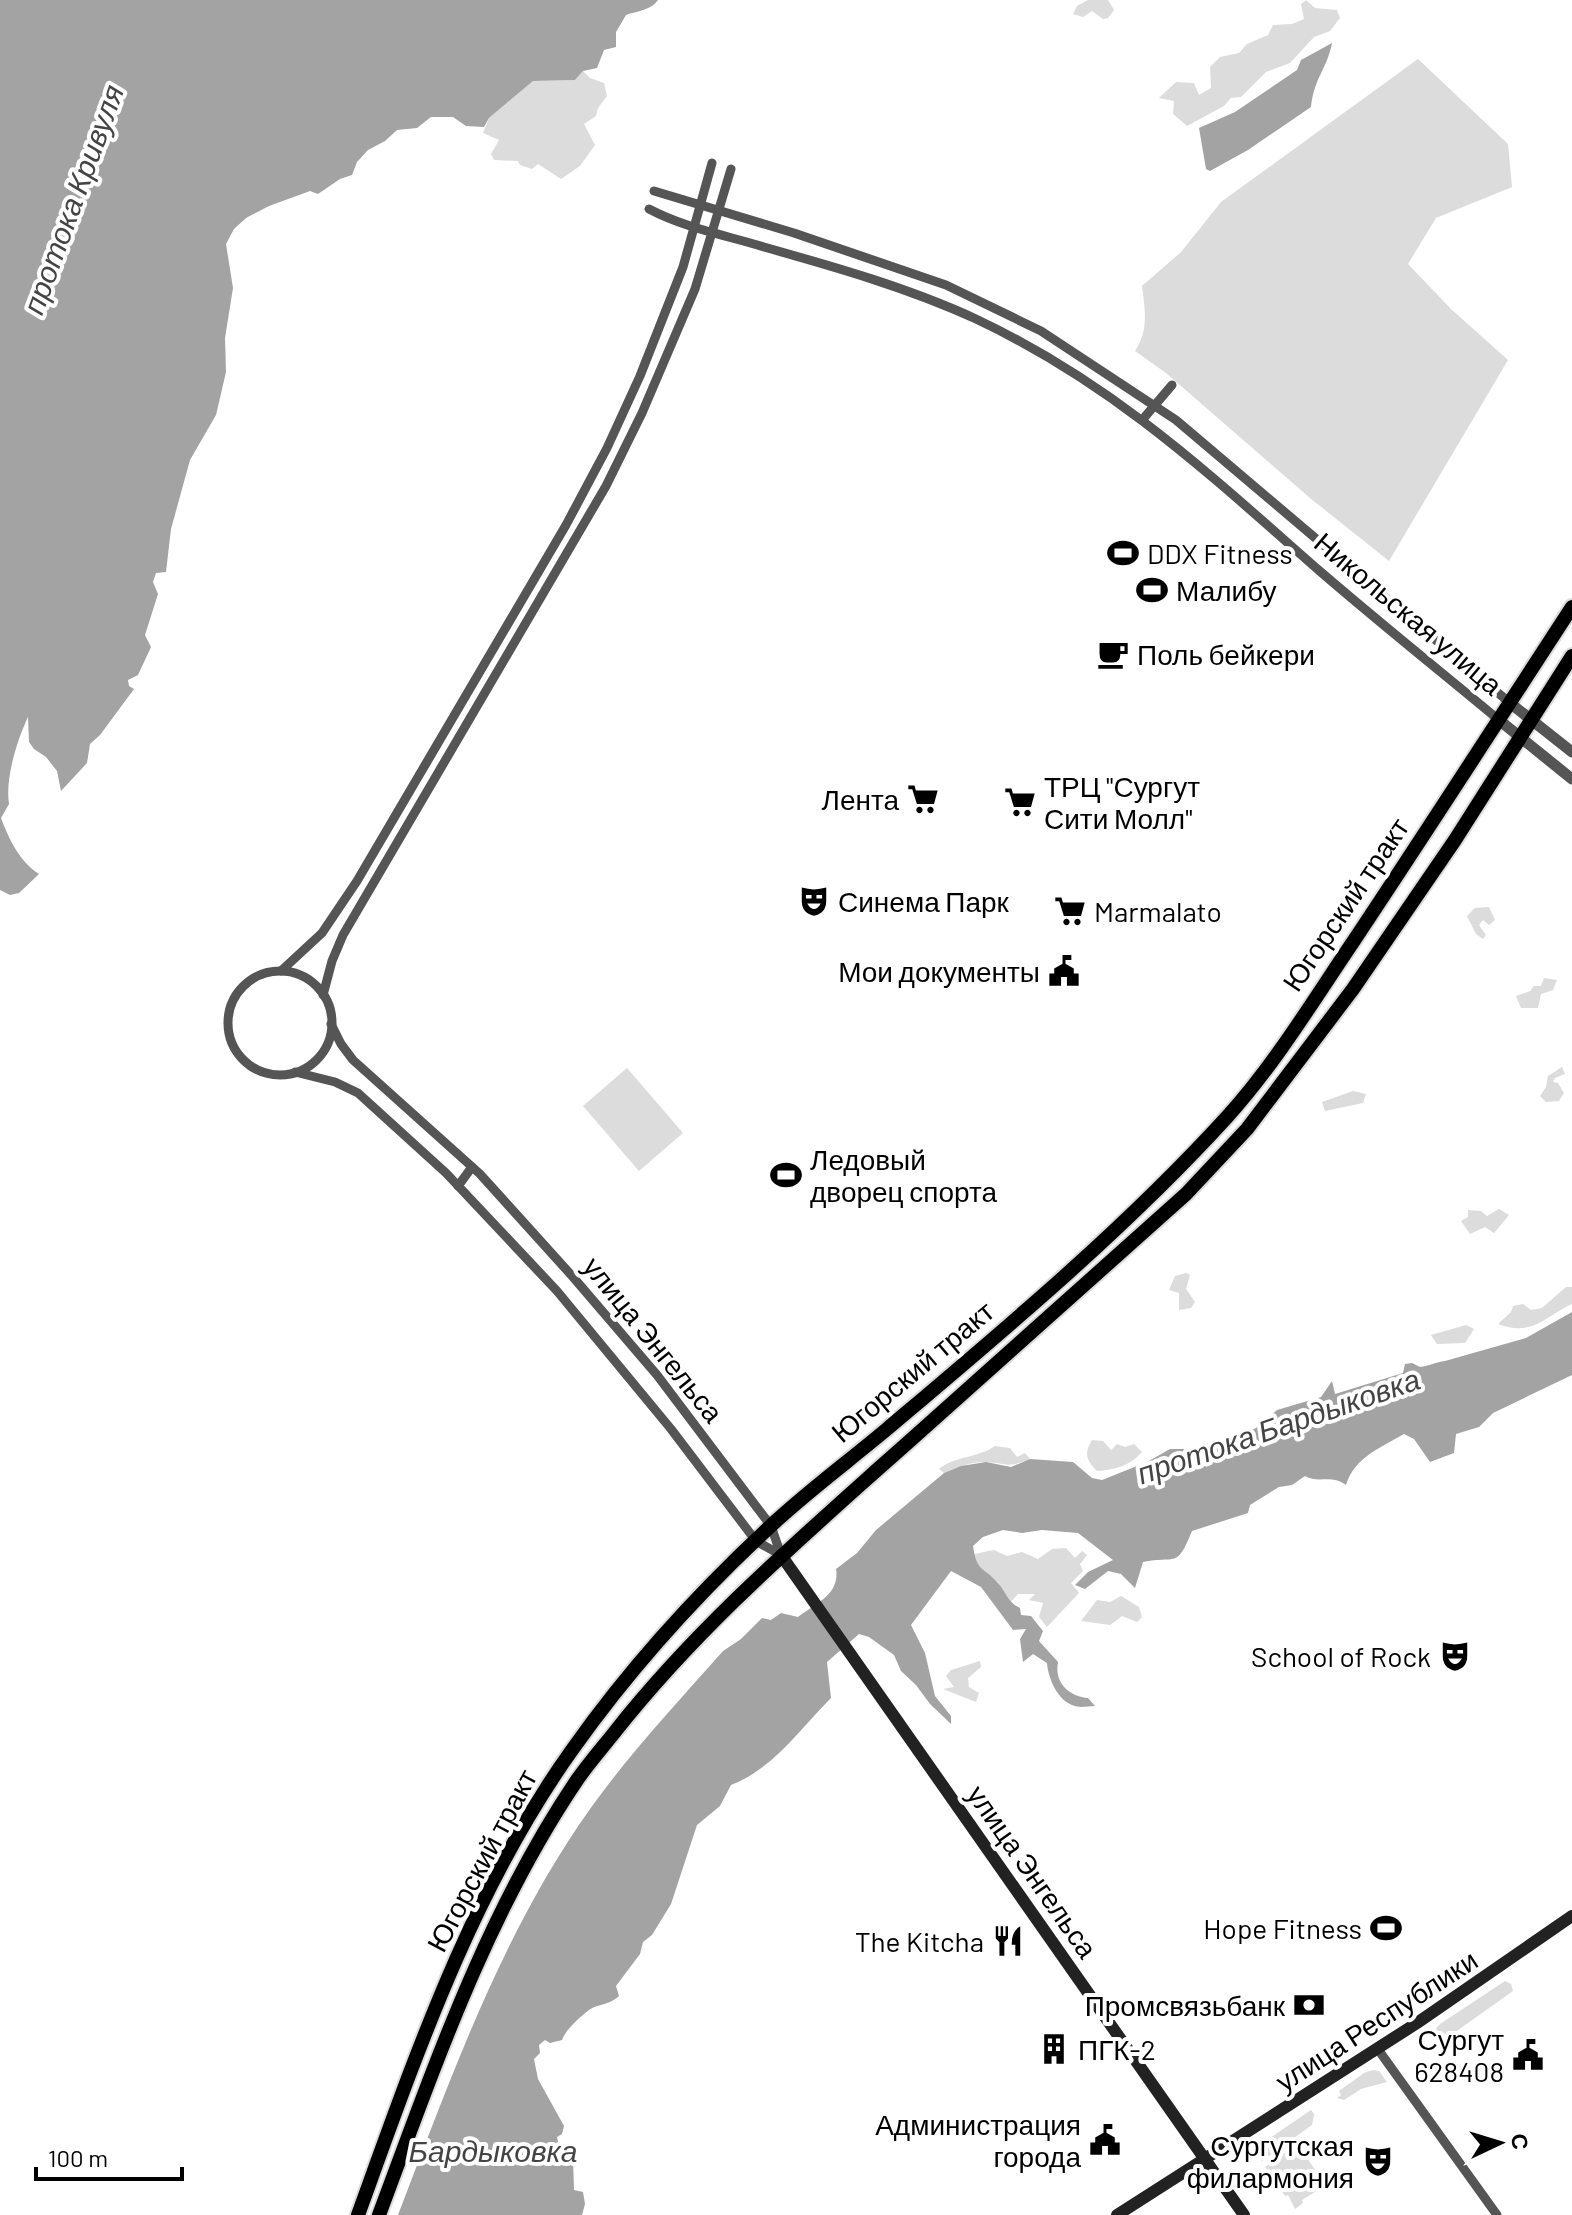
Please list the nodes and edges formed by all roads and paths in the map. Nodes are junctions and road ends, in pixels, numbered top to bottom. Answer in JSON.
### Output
{"nodes":[{"id":1,"x":712,"y":163,"type":"dead end"},
{"id":2,"x":731,"y":169,"type":"dead end"},
{"id":3,"x":654,"y":191,"type":"dead end"},
{"id":4,"x":701,"y":206,"type":"junction"},
{"id":5,"x":649,"y":209,"type":"dead end"},
{"id":6,"x":719,"y":211,"type":"junction"},
{"id":7,"x":695,"y":227,"type":"junction"},
{"id":8,"x":713,"y":232,"type":"junction"},
{"id":9,"x":1172,"y":385,"type":"dead end"},
{"id":10,"x":1156,"y":405,"type":"junction"},
{"id":11,"x":1143,"y":419,"type":"junction"},
{"id":12,"x":1572,"y":607,"type":"edge"},
{"id":13,"x":1572,"y":656,"type":"edge"},
{"id":14,"x":1510,"y":703,"type":"junction"},
{"id":15,"x":1532,"y":719,"type":"junction"},
{"id":16,"x":1499,"y":720,"type":"junction"},
{"id":17,"x":1520,"y":738,"type":"junction"},
{"id":18,"x":1572,"y":752,"type":"edge"},
{"id":19,"x":1572,"y":779,"type":"edge"},
{"id":20,"x":281,"y":971,"type":"junction"},
{"id":21,"x":323,"y":995,"type":"junction"},
{"id":22,"x":331,"y":1024,"type":"junction"},
{"id":23,"x":295,"y":1072,"type":"junction"},
{"id":24,"x":472,"y":1167,"type":"junction"},
{"id":25,"x":458,"y":1186,"type":"junction"},
{"id":26,"x":771,"y":1526,"type":"junction"},
{"id":27,"x":756,"y":1541,"type":"junction"},
{"id":28,"x":781,"y":1555,"type":"junction"},
{"id":29,"x":1572,"y":1916,"type":"edge"},
{"id":30,"x":1377,"y":2048,"type":"junction"},
{"id":31,"x":1204,"y":2160,"type":"junction"},
{"id":32,"x":358,"y":2215,"type":"edge"},
{"id":33,"x":379,"y":2215,"type":"edge"},
{"id":34,"x":1117,"y":2215,"type":"edge"},
{"id":35,"x":1244,"y":2215,"type":"edge"},
{"id":36,"x":1497,"y":2215,"type":"edge"}],
"edges":[{"from":1,"to":4,"type":"street"},
{"from":2,"to":6,"type":"street"},
{"from":3,"to":4,"type":"street","name":"Никольская улица"},
{"from":4,"to":6,"type":"street","name":"Никольская улица"},
{"from":4,"to":7,"type":"street"},
{"from":5,"to":7,"type":"street","name":"Никольская улица"},
{"from":6,"to":8,"type":"street"},
{"from":6,"to":10,"type":"street","name":"Никольская улица"},
{"from":7,"to":8,"type":"street","name":"Никольская улица"},
{"from":7,"to":20,"type":"street"},
{"from":8,"to":11,"type":"street","name":"Никольская улица"},
{"from":8,"to":21,"type":"street"},
{"from":9,"to":10,"type":"street"},
{"from":10,"to":11,"type":"street"},
{"from":10,"to":14,"type":"street","name":"Никольская улица"},
{"from":11,"to":16,"type":"street","name":"Никольская улица"},
{"from":12,"to":14,"type":"main road","name":"Югорский тракт"},
{"from":13,"to":15,"type":"main road","name":"Югорский тракт"},
{"from":14,"to":15,"type":"street","name":"Никольская улица"},
{"from":14,"to":16,"type":"main road","name":"Югорский тракт"},
{"from":15,"to":17,"type":"main road","name":"Югорский тракт"},
{"from":15,"to":18,"type":"street","name":"Никольская улица"},
{"from":16,"to":17,"type":"street","name":"Никольская улица"},
{"from":16,"to":26,"type":"main road","name":"Югорский тракт"},
{"from":17,"to":19,"type":"street","name":"Никольская улица"},
{"from":17,"to":28,"type":"main road","name":"Югорский тракт"},
{"from":20,"to":21,"type":"street"},
{"from":20,"to":23,"type":"street"},
{"from":21,"to":22,"type":"street"},
{"from":22,"to":23,"type":"street"},
{"from":22,"to":24,"type":"street","name":"улица Энгельса"},
{"from":23,"to":25,"type":"street","name":"улица Энгельса"},
{"from":24,"to":25,"type":"street"},
{"from":24,"to":26,"type":"street","name":"улица Энгельса"},
{"from":25,"to":27,"type":"street","name":"улица Энгельса"},
{"from":26,"to":27,"type":"main road","name":"Югорский тракт"},
{"from":26,"to":28,"type":"street","name":"улица Энгельса"},
{"from":27,"to":28,"type":"street","name":"улица Энгельса"},
{"from":27,"to":32,"type":"main road","name":"Югорский тракт"},
{"from":28,"to":31,"type":"main road","name":"улица Энгельса"},
{"from":28,"to":33,"type":"main road","name":"Югорский тракт"},
{"from":29,"to":30,"type":"main road","name":"улица Республики"},
{"from":30,"to":31,"type":"main road","name":"улица Республики"},
{"from":30,"to":36,"type":"street"},
{"from":31,"to":34,"type":"main road","name":"улица Республики"},
{"from":31,"to":35,"type":"main road","name":"улица Энгельса"}]}
